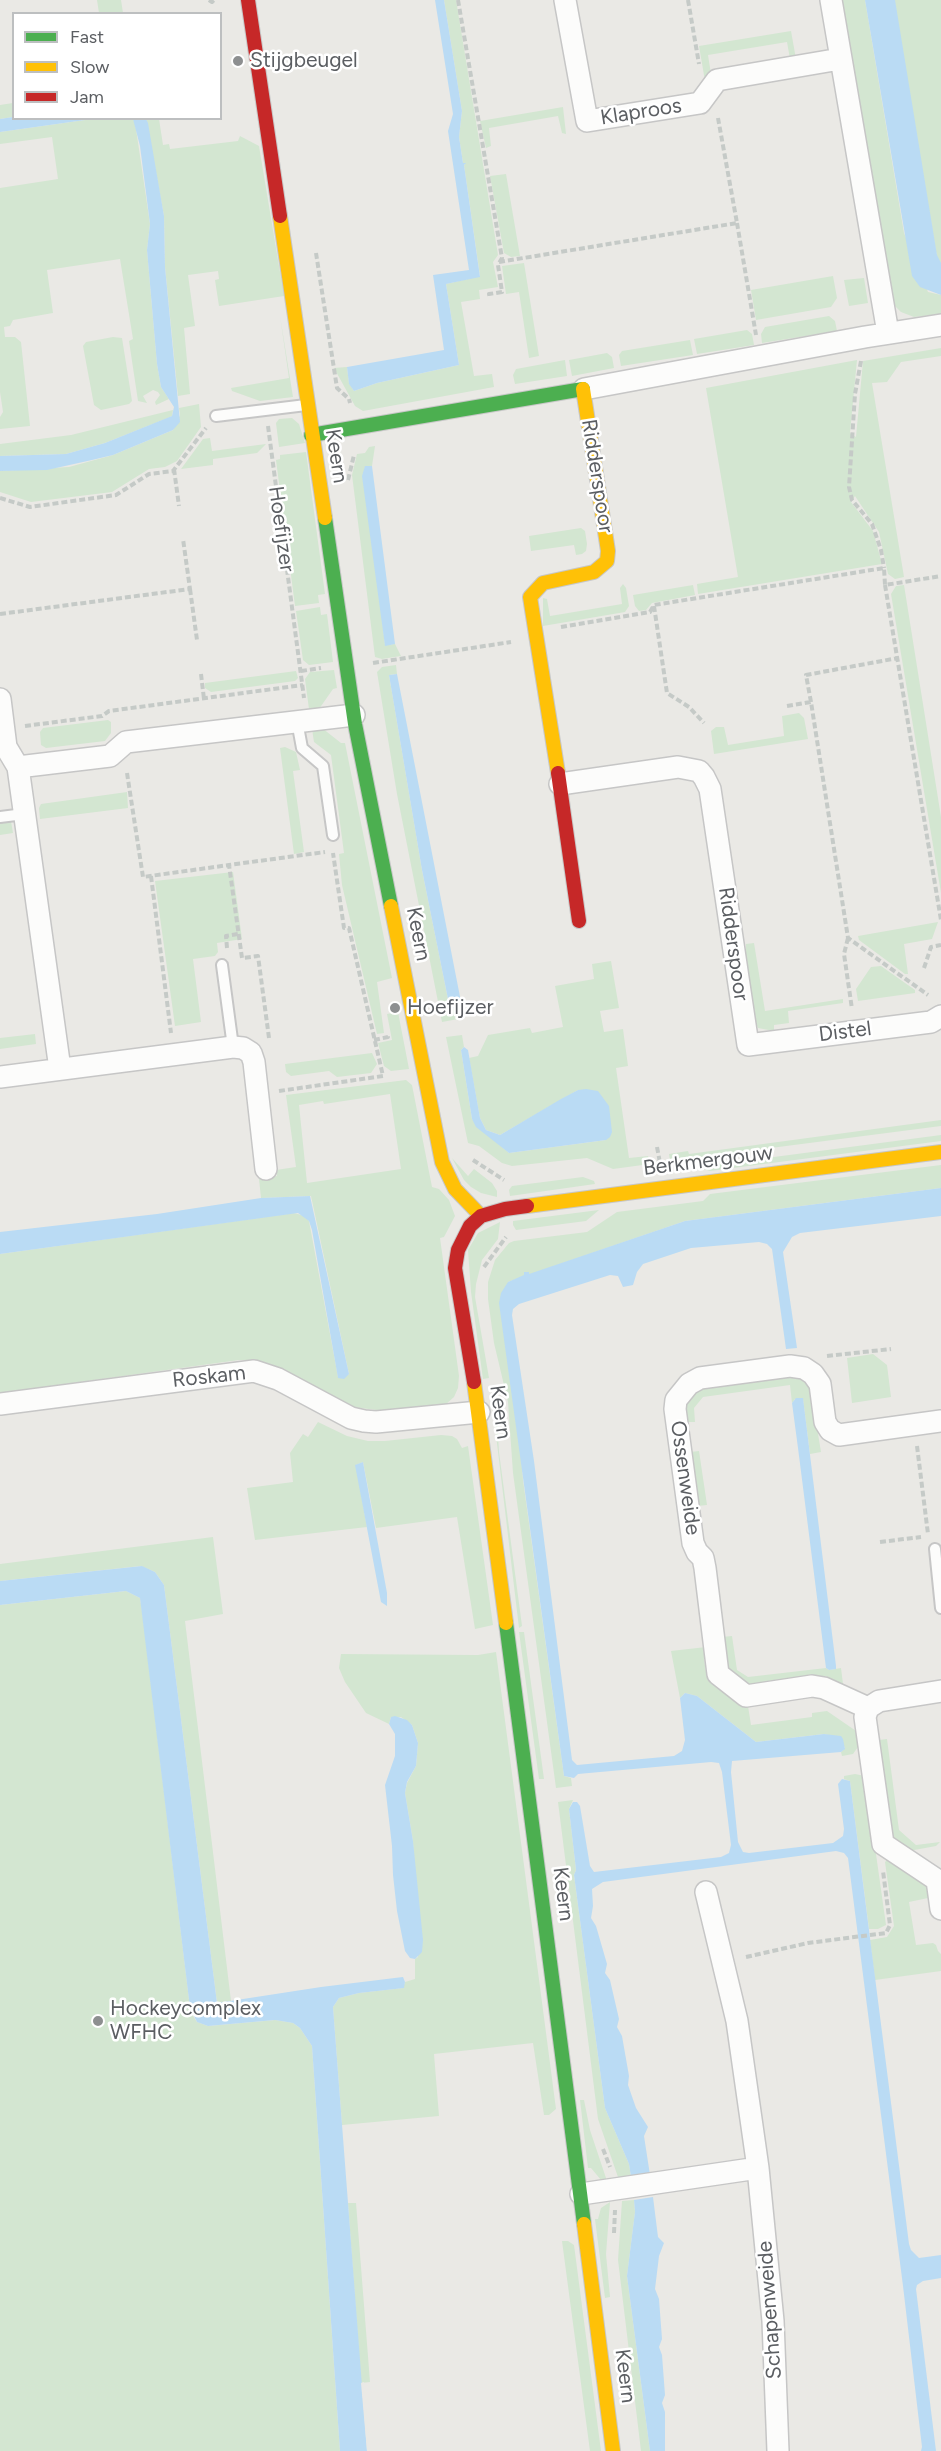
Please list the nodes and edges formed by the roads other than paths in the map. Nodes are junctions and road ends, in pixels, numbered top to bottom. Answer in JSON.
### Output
{"nodes":[{"id":1,"x":248,"y":0,"type":"edge"},
{"id":2,"x":565,"y":0,"type":"edge"},
{"id":3,"x":831,"y":0,"type":"edge"},
{"id":4,"x":840,"y":59,"type":"junction"},
{"id":5,"x":941,"y":325,"type":"edge"},
{"id":6,"x":888,"y":333,"type":"junction"},
{"id":7,"x":584,"y":389,"type":"junction"},
{"id":8,"x":307,"y":405,"type":"junction"},
{"id":9,"x":216,"y":416,"type":"road end"},
{"id":10,"x":311,"y":435,"type":"junction"},
{"id":11,"x":0,"y":699,"type":"edge"},
{"id":12,"x":354,"y":714,"type":"junction"},
{"id":13,"x":302,"y":720,"type":"junction"},
{"id":14,"x":18,"y":767,"type":"junction"},
{"id":15,"x":560,"y":784,"type":"junction"},
{"id":16,"x":24,"y":814,"type":"junction"},
{"id":17,"x":0,"y":817,"type":"edge"},
{"id":18,"x":333,"y":835,"type":"road end"},
{"id":19,"x":579,"y":921,"type":"dead end"},
{"id":20,"x":222,"y":965,"type":"dead end"},
{"id":21,"x":941,"y":1016,"type":"edge"},
{"id":22,"x":748,"y":1045,"type":"joint"},
{"id":23,"x":233,"y":1047,"type":"junction"},
{"id":24,"x":60,"y":1069,"type":"junction"},
{"id":25,"x":0,"y":1077,"type":"edge"},
{"id":26,"x":941,"y":1152,"type":"edge"},
{"id":27,"x":266,"y":1169,"type":"dead end"},
{"id":28,"x":481,"y":1216,"type":"junction"},
{"id":29,"x":0,"y":1404,"type":"edge"},
{"id":30,"x":479,"y":1412,"type":"junction"},
{"id":31,"x":941,"y":1421,"type":"edge"},
{"id":32,"x":935,"y":1549,"type":"road end"},
{"id":33,"x":941,"y":1608,"type":"edge"},
{"id":34,"x":941,"y":1691,"type":"edge"},
{"id":35,"x":868,"y":1708,"type":"junction"},
{"id":36,"x":706,"y":1892,"type":"dead end"},
{"id":37,"x":941,"y":1909,"type":"edge"},
{"id":38,"x":759,"y":2168,"type":"junction"},
{"id":39,"x":581,"y":2194,"type":"junction"},
{"id":40,"x":613,"y":2451,"type":"edge"},
{"id":41,"x":778,"y":2451,"type":"edge"}],
"edges":[{"from":1,"to":8,"type":"street","name":"Keern"},
{"from":2,"to":4,"type":"street","name":"Klaproos"},
{"from":3,"to":4,"type":"street"},
{"from":4,"to":6,"type":"street"},
{"from":5,"to":6,"type":"street"},
{"from":6,"to":7,"type":"street"},
{"from":7,"to":10,"type":"street","name":"Ridderspoor"},
{"from":7,"to":15,"type":"street","name":"Ridderspoor"},
{"from":8,"to":9,"type":"lane","name":"Keern"},
{"from":8,"to":10,"type":"street","name":"Keern"},
{"from":10,"to":12,"type":"street","name":"Keern"},
{"from":11,"to":14,"type":"street"},
{"from":12,"to":13,"type":"street"},
{"from":12,"to":28,"type":"street","name":"Keern"},
{"from":13,"to":14,"type":"street"},
{"from":13,"to":18,"type":"lane"},
{"from":14,"to":16,"type":"street"},
{"from":15,"to":19,"type":"street","name":"Ridderspoor"},
{"from":15,"to":22,"type":"street","name":"Ridderspoor"},
{"from":16,"to":17,"type":"lane"},
{"from":16,"to":24,"type":"street"},
{"from":20,"to":23,"type":"lane"},
{"from":21,"to":22,"type":"street","name":"Distel"},
{"from":23,"to":24,"type":"street"},
{"from":23,"to":27,"type":"street"},
{"from":24,"to":25,"type":"street"},
{"from":26,"to":28,"type":"street","name":"Berkmergouw"},
{"from":28,"to":30,"type":"street","name":"Keern"},
{"from":29,"to":30,"type":"street","name":"Roskam"},
{"from":30,"to":39,"type":"street","name":"Keern"},
{"from":31,"to":35,"type":"street","name":"Ossenweide"},
{"from":32,"to":33,"type":"lane"},
{"from":34,"to":35,"type":"street"},
{"from":35,"to":37,"type":"street"},
{"from":36,"to":38,"type":"street","name":"Schapenweide"},
{"from":38,"to":39,"type":"street"},
{"from":38,"to":41,"type":"street","name":"Schapenweide"},
{"from":39,"to":40,"type":"street","name":"Keern"}]}
